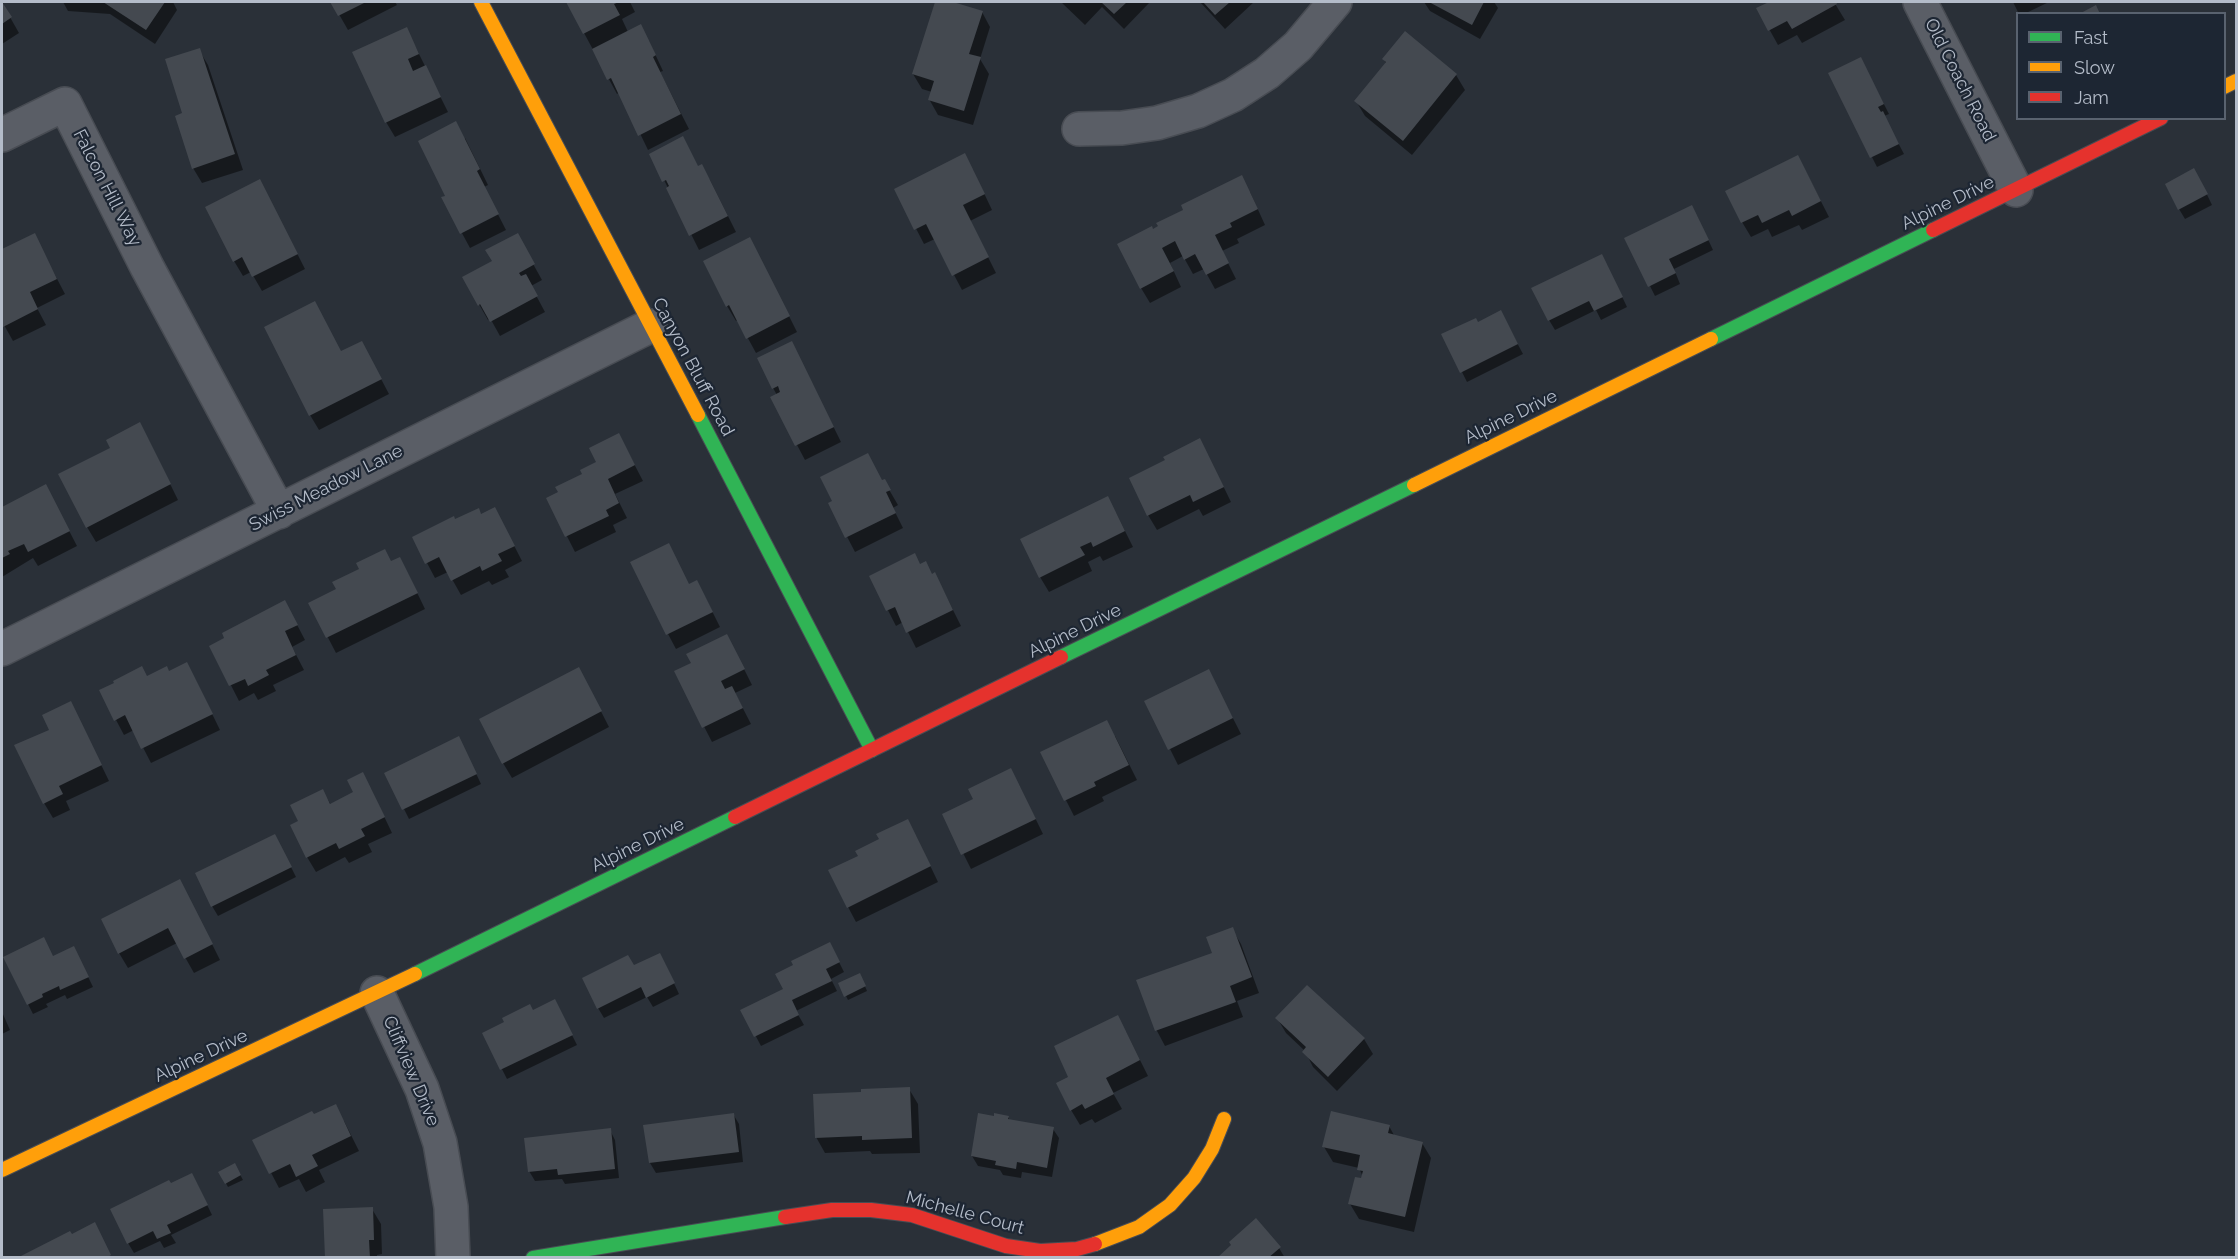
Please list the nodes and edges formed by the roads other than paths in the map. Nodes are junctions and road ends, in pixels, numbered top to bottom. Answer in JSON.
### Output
{"nodes":[{"id":1,"x":481,"y":2,"type":"edge"},
{"id":2,"x":1335,"y":2,"type":"edge"},
{"id":3,"x":1920,"y":2,"type":"edge"},
{"id":4,"x":2157,"y":120,"type":"edge"},
{"id":5,"x":1079,"y":129,"type":"dead end"},
{"id":6,"x":2,"y":135,"type":"edge"},
{"id":7,"x":2016,"y":190,"type":"junction"},
{"id":8,"x":651,"y":326,"type":"junction"},
{"id":9,"x":279,"y":512,"type":"junction"},
{"id":10,"x":2,"y":649,"type":"edge"},
{"id":11,"x":872,"y":750,"type":"junction"},
{"id":12,"x":377,"y":993,"type":"junction"},
{"id":13,"x":1224,"y":1119,"type":"dead end"},
{"id":14,"x":2,"y":1170,"type":"edge"},
{"id":15,"x":453,"y":1257,"type":"edge"},
{"id":16,"x":533,"y":1257,"type":"edge"}],
"edges":[{"from":1,"to":8,"type":"street","name":"Canyon Bluff Road"},
{"from":2,"to":5,"type":"street"},
{"from":3,"to":7,"type":"street","name":"Old Coach Road"},
{"from":4,"to":7,"type":"street","name":"Alpine Drive"},
{"from":6,"to":9,"type":"street","name":"Falcon Hill Way"},
{"from":7,"to":11,"type":"street","name":"Alpine Drive"},
{"from":8,"to":9,"type":"street","name":"Swiss Meadow Lane"},
{"from":8,"to":11,"type":"street","name":"Canyon Bluff Road"},
{"from":9,"to":10,"type":"street","name":"Swiss Meadow Lane"},
{"from":11,"to":12,"type":"street","name":"Alpine Drive"},
{"from":12,"to":14,"type":"street","name":"Alpine Drive"},
{"from":12,"to":15,"type":"street","name":"Cliffview Drive"},
{"from":13,"to":16,"type":"street","name":"Michelle Court"}]}
